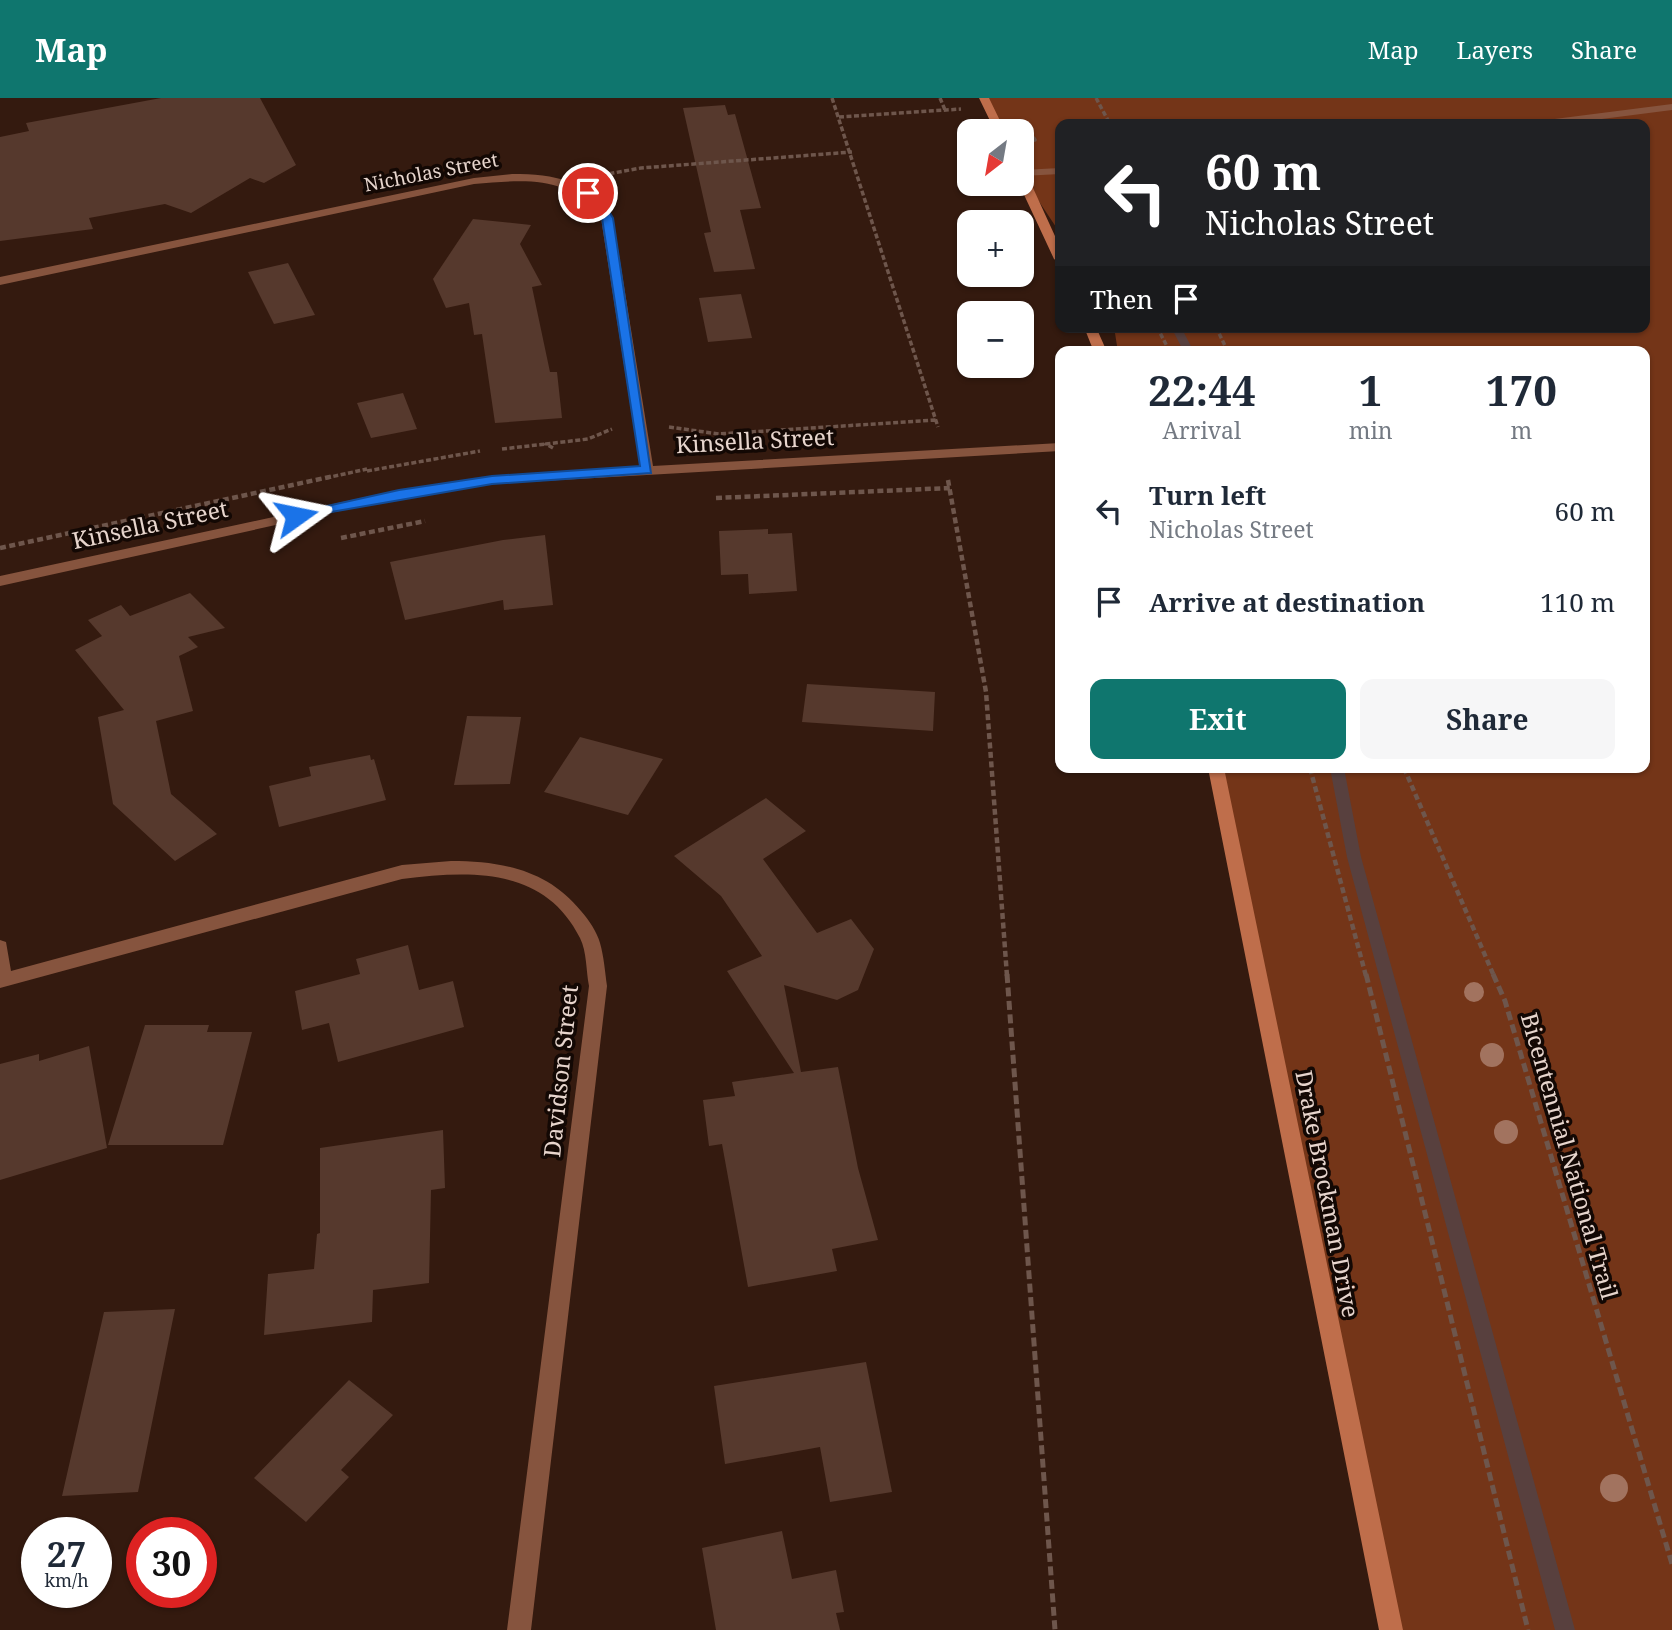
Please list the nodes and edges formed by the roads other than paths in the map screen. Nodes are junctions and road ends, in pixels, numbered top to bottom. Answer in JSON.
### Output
{"nodes":[{"id":1,"x":986,"y":102,"type":"edge"},
{"id":2,"x":1672,"y":107,"type":"edge"},
{"id":3,"x":994,"y":119,"type":"edge"},
{"id":4,"x":1578,"y":119,"type":"edge"},
{"id":5,"x":1055,"y":172,"type":"edge"},
{"id":6,"x":1034,"y":174,"type":"edge"},
{"id":7,"x":1032,"y":196,"type":"edge"},
{"id":8,"x":1055,"y":248,"type":"edge"},
{"id":9,"x":0,"y":281,"type":"edge"},
{"id":10,"x":1055,"y":447,"type":"edge"},
{"id":11,"x":647,"y":470,"type":"junction"},
{"id":12,"x":0,"y":581,"type":"edge"},
{"id":13,"x":1217,"y":773,"type":"edge"},
{"id":14,"x":0,"y":947,"type":"edge"},
{"id":15,"x":2,"y":981,"type":"edge"},
{"id":16,"x":519,"y":1630,"type":"edge"},
{"id":17,"x":1391,"y":1630,"type":"edge"}],
"edges":[{"from":1,"to":3,"type":"main road"},
{"from":2,"to":4,"type":"street"},
{"from":5,"to":6,"type":"street"},
{"from":7,"to":8,"type":"main road"},
{"from":9,"to":11,"type":"street","name":"Nicholas Street"},
{"from":10,"to":11,"type":"street","name":"Kinsella Street"},
{"from":11,"to":12,"type":"street","name":"Kinsella Street"},
{"from":13,"to":17,"type":"main road","name":"Drake Brockman Drive"},
{"from":14,"to":15,"type":"street"},
{"from":15,"to":16,"type":"street","name":"Davidson Street"}]}
